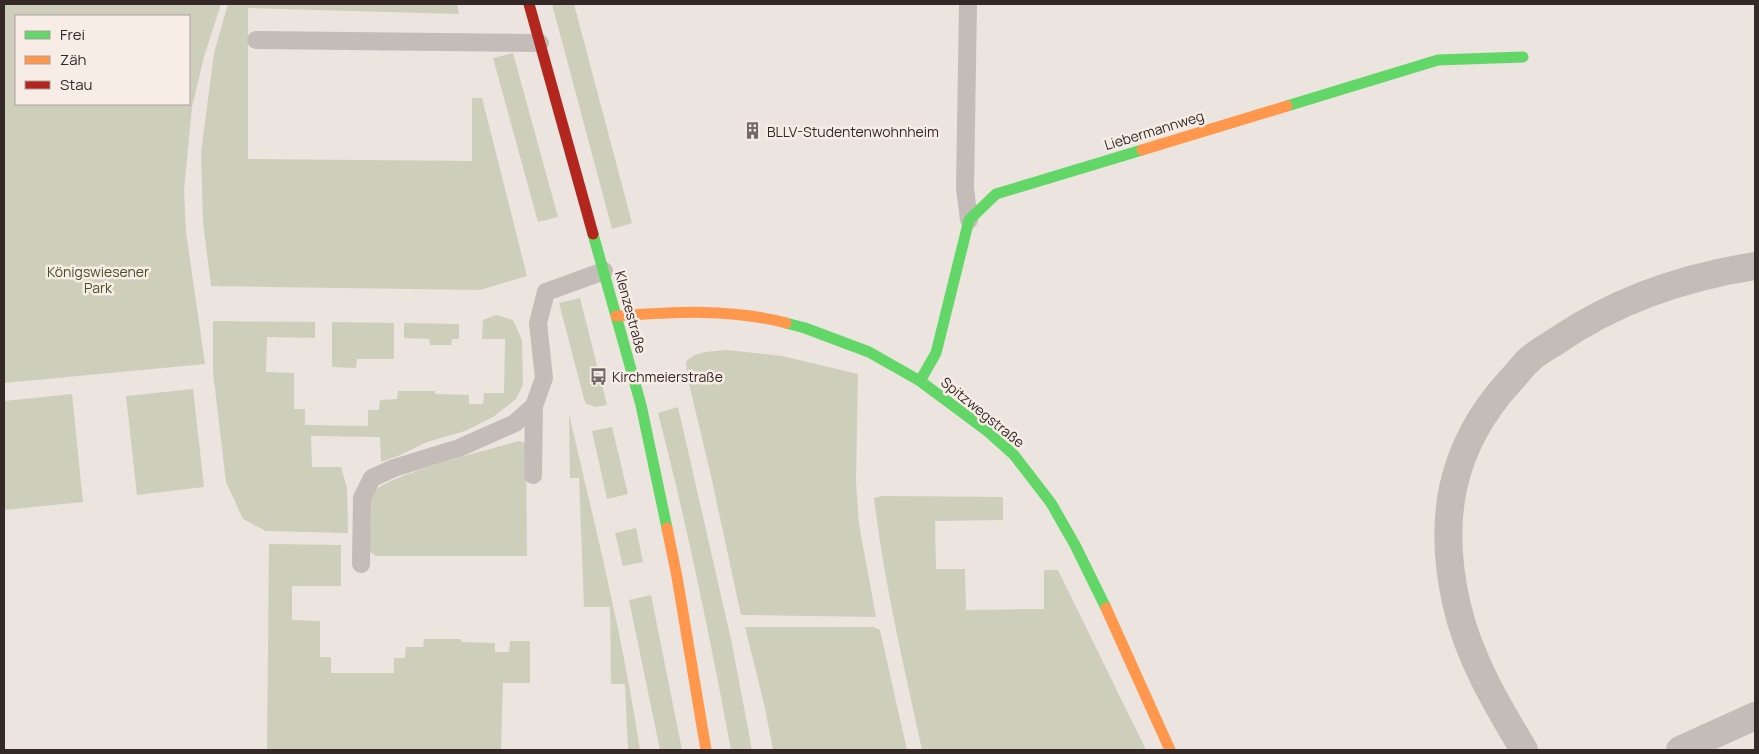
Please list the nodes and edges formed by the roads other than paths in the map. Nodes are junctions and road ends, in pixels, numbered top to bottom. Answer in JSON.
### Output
{"nodes":[{"id":1,"x":529,"y":4,"type":"edge"},
{"id":2,"x":968,"y":4,"type":"edge"},
{"id":3,"x":256,"y":40,"type":"dead end"},
{"id":4,"x":540,"y":42,"type":"junction"},
{"id":5,"x":1523,"y":57,"type":"dead end"},
{"id":6,"x":969,"y":220,"type":"junction"},
{"id":7,"x":1755,"y":266,"type":"edge"},
{"id":8,"x":604,"y":271,"type":"junction"},
{"id":9,"x":616,"y":316,"type":"junction"},
{"id":10,"x":920,"y":381,"type":"junction"},
{"id":11,"x":534,"y":406,"type":"junction"},
{"id":12,"x":533,"y":475,"type":"dead end"},
{"id":13,"x":361,"y":564,"type":"dead end"},
{"id":14,"x":1755,"y":716,"type":"edge"},
{"id":15,"x":706,"y":750,"type":"edge"},
{"id":16,"x":1170,"y":750,"type":"edge"},
{"id":17,"x":1524,"y":750,"type":"edge"},
{"id":18,"x":1680,"y":750,"type":"edge"}],
"edges":[{"from":1,"to":4,"type":"street","name":"Klenzestraße"},
{"from":2,"to":6,"type":"lane"},
{"from":3,"to":4,"type":"lane"},
{"from":4,"to":8,"type":"street","name":"Klenzestraße"},
{"from":5,"to":6,"type":"street","name":"Liebermannweg"},
{"from":6,"to":10,"type":"street"},
{"from":7,"to":17,"type":"street"},
{"from":8,"to":9,"type":"street","name":"Klenzestraße"},
{"from":8,"to":11,"type":"lane"},
{"from":9,"to":10,"type":"street","name":"Spitzwegstraße"},
{"from":9,"to":15,"type":"street","name":"Klenzestraße"},
{"from":10,"to":16,"type":"street","name":"Spitzwegstraße"},
{"from":11,"to":12,"type":"lane"},
{"from":11,"to":13,"type":"lane"},
{"from":14,"to":18,"type":"street"}]}
